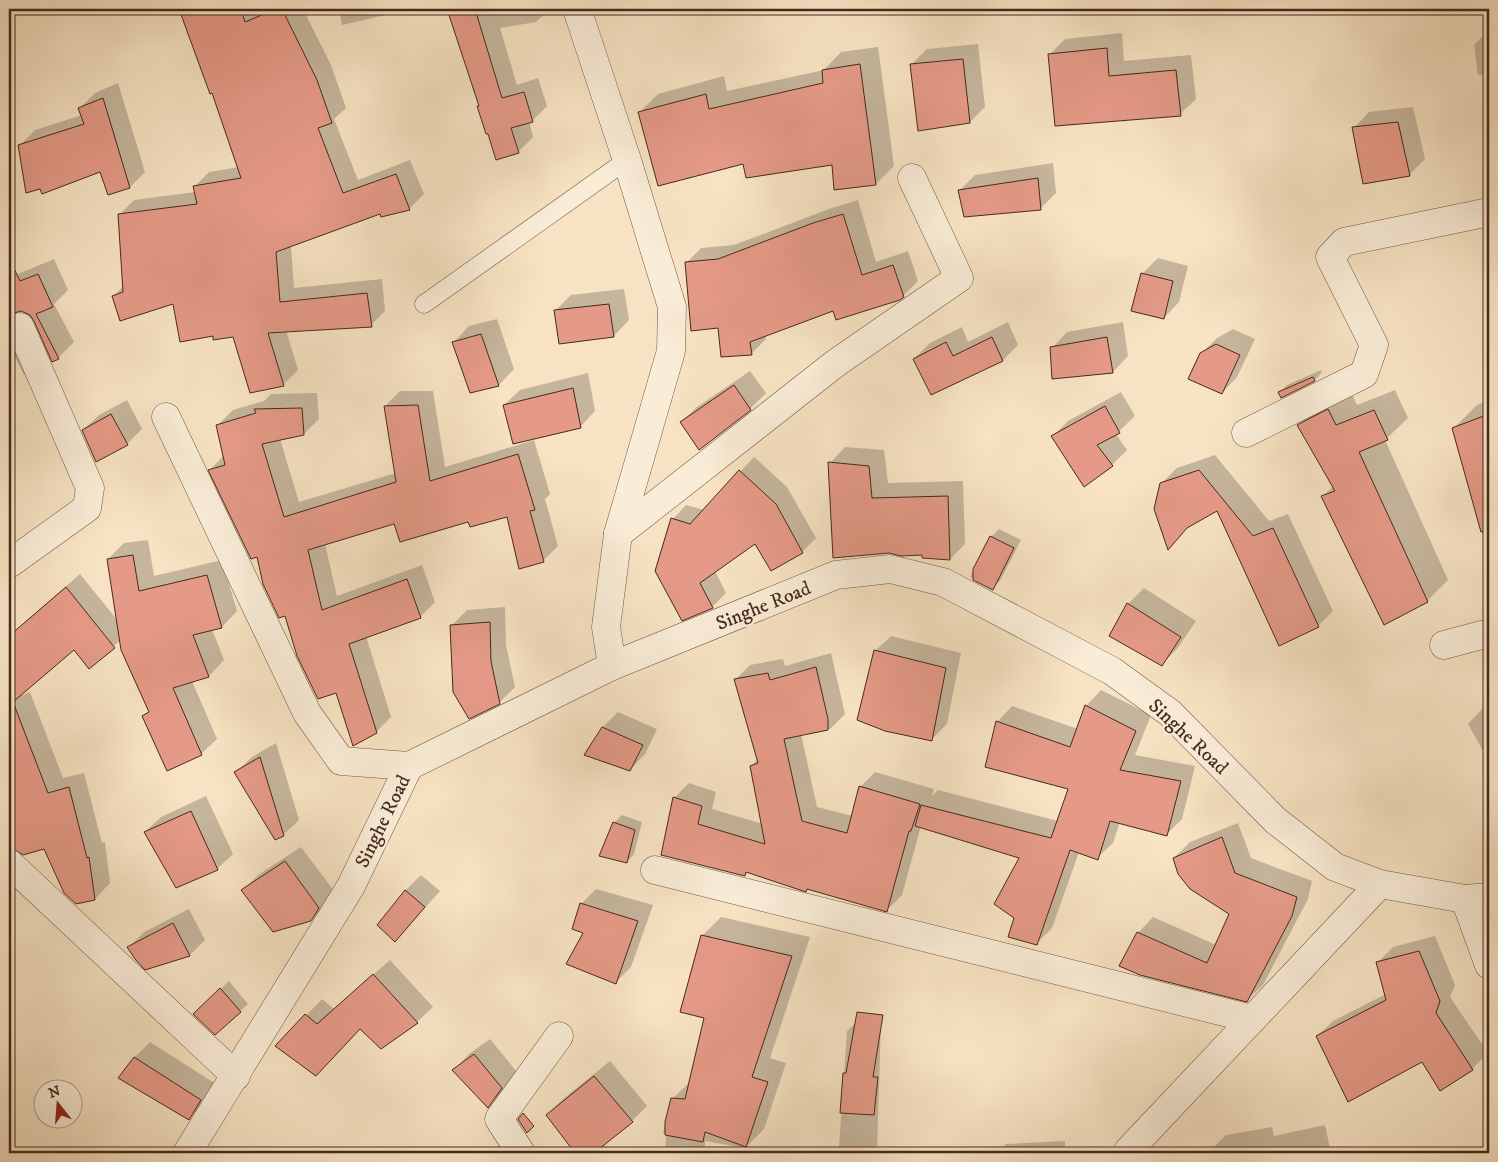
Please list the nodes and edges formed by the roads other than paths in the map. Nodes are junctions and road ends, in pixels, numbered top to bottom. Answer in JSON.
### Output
{"nodes":[{"id":1,"x":577,"y":9,"type":"edge"},
{"id":2,"x":627,"y":160,"type":"junction"},
{"id":3,"x":912,"y":178,"type":"dead end"},
{"id":4,"x":1489,"y":212,"type":"edge"},
{"id":5,"x":424,"y":304,"type":"dead end"},
{"id":6,"x":20,"y":327,"type":"dead end"},
{"id":7,"x":166,"y":417,"type":"dead end"},
{"id":8,"x":1246,"y":433,"type":"dead end"},
{"id":9,"x":618,"y":534,"type":"junction"},
{"id":10,"x":9,"y":564,"type":"edge"},
{"id":11,"x":1489,"y":632,"type":"edge"},
{"id":12,"x":1444,"y":644,"type":"dead end"},
{"id":13,"x":612,"y":666,"type":"junction"},
{"id":14,"x":409,"y":766,"type":"junction"},
{"id":15,"x":9,"y":863,"type":"edge"},
{"id":16,"x":655,"y":870,"type":"dead end"},
{"id":17,"x":1380,"y":884,"type":"junction"},
{"id":18,"x":1477,"y":898,"type":"edge"},
{"id":19,"x":1489,"y":964,"type":"edge"},
{"id":20,"x":1252,"y":1019,"type":"junction"},
{"id":21,"x":559,"y":1036,"type":"dead end"},
{"id":22,"x":236,"y":1076,"type":"junction"},
{"id":23,"x":187,"y":1153,"type":"edge"},
{"id":24,"x":522,"y":1153,"type":"edge"},
{"id":25,"x":1127,"y":1153,"type":"edge"}],
"edges":[{"from":1,"to":2,"type":"street"},
{"from":2,"to":5,"type":"lane"},
{"from":2,"to":9,"type":"street"},
{"from":3,"to":9,"type":"street"},
{"from":4,"to":8,"type":"street"},
{"from":6,"to":10,"type":"street"},
{"from":7,"to":14,"type":"street"},
{"from":9,"to":13,"type":"street"},
{"from":11,"to":12,"type":"street"},
{"from":13,"to":14,"type":"street","name":"Singhe Road"},
{"from":13,"to":17,"type":"street","name":"Singhe Road"},
{"from":14,"to":22,"type":"street","name":"Singhe Road"},
{"from":15,"to":22,"type":"street"},
{"from":16,"to":20,"type":"street"},
{"from":17,"to":18,"type":"street","name":"Singhe Road"},
{"from":17,"to":20,"type":"street"},
{"from":18,"to":19,"type":"street"},
{"from":20,"to":25,"type":"street"},
{"from":21,"to":24,"type":"street"},
{"from":22,"to":23,"type":"street","name":"Singhe Road"}]}
